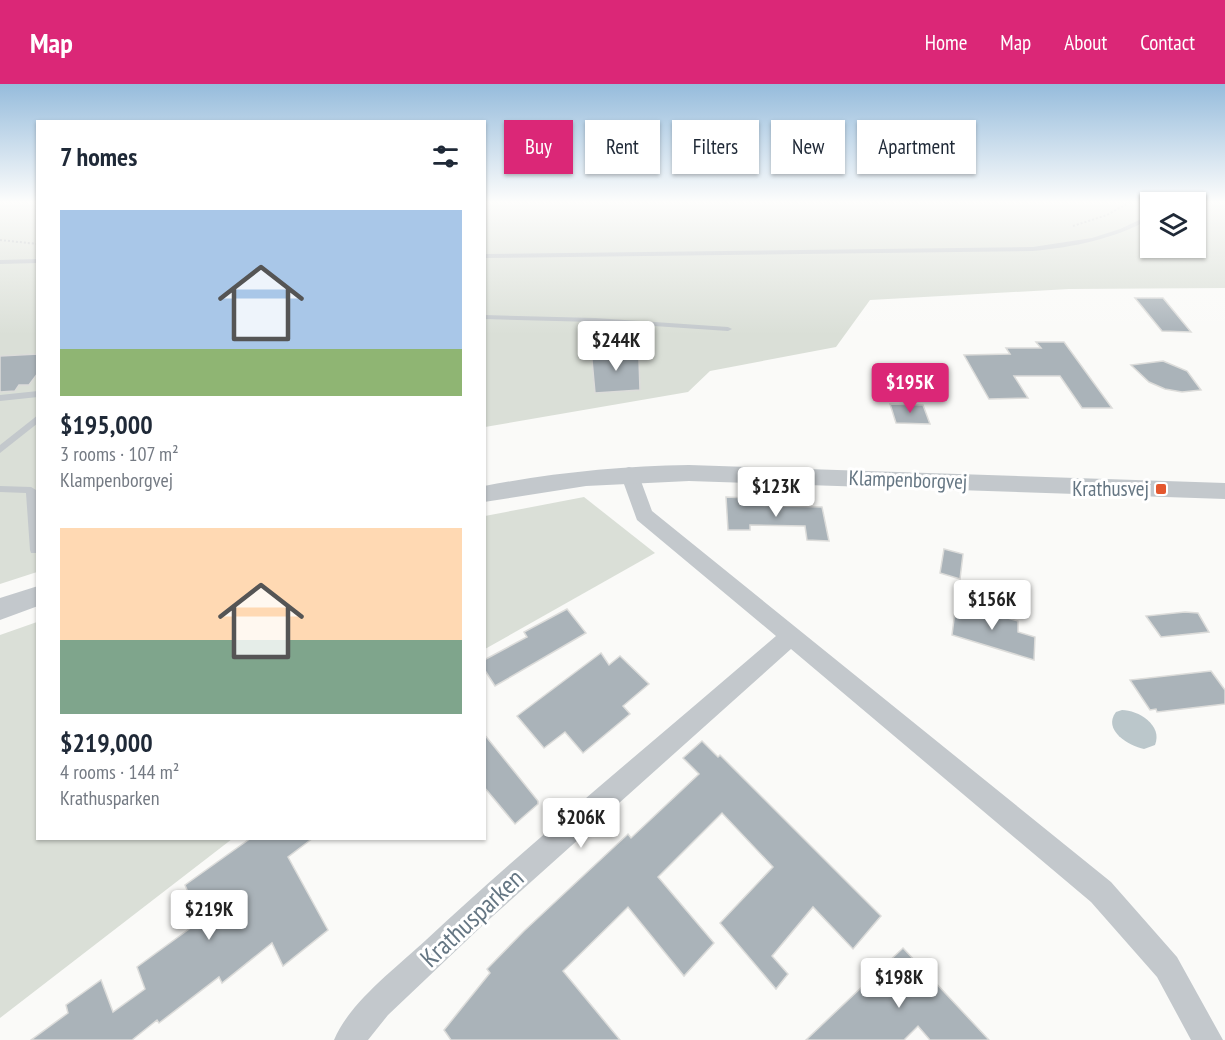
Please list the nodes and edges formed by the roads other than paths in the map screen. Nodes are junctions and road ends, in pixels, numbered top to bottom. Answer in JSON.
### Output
{"nodes":[{"id":1,"x":1054,"y":247,"type":"edge"},
{"id":2,"x":486,"y":256,"type":"edge"},
{"id":3,"x":36,"y":261,"type":"edge"},
{"id":4,"x":0,"y":262,"type":"edge"},
{"id":5,"x":486,"y":317,"type":"edge"},
{"id":6,"x":729,"y":329,"type":"dead end"},
{"id":7,"x":36,"y":394,"type":"edge"},
{"id":8,"x":0,"y":398,"type":"edge"},
{"id":9,"x":36,"y":420,"type":"edge"},
{"id":10,"x":0,"y":450,"type":"edge"},
{"id":11,"x":629,"y":473,"type":"junction"},
{"id":12,"x":0,"y":489,"type":"edge"},
{"id":13,"x":1225,"y":491,"type":"edge"},
{"id":14,"x":486,"y":494,"type":"edge"},
{"id":15,"x":35,"y":549,"type":"dead end"},
{"id":16,"x":36,"y":597,"type":"edge"},
{"id":17,"x":0,"y":609,"type":"edge"},
{"id":18,"x":791,"y":636,"type":"junction"},
{"id":19,"x":349,"y":1040,"type":"edge"},
{"id":20,"x":1208,"y":1040,"type":"edge"}],
"edges":[{"from":1,"to":2,"type":"lane"},
{"from":3,"to":4,"type":"lane"},
{"from":5,"to":6,"type":"lane"},
{"from":7,"to":8,"type":"lane"},
{"from":9,"to":10,"type":"lane"},
{"from":11,"to":13,"type":"street","name":"Klampenborgvej"},
{"from":11,"to":14,"type":"street","name":"Klampenborgvej"},
{"from":11,"to":18,"type":"street"},
{"from":12,"to":15,"type":"lane"},
{"from":16,"to":17,"type":"street"},
{"from":18,"to":19,"type":"street","name":"Krathusparken"},
{"from":18,"to":20,"type":"street"}]}
